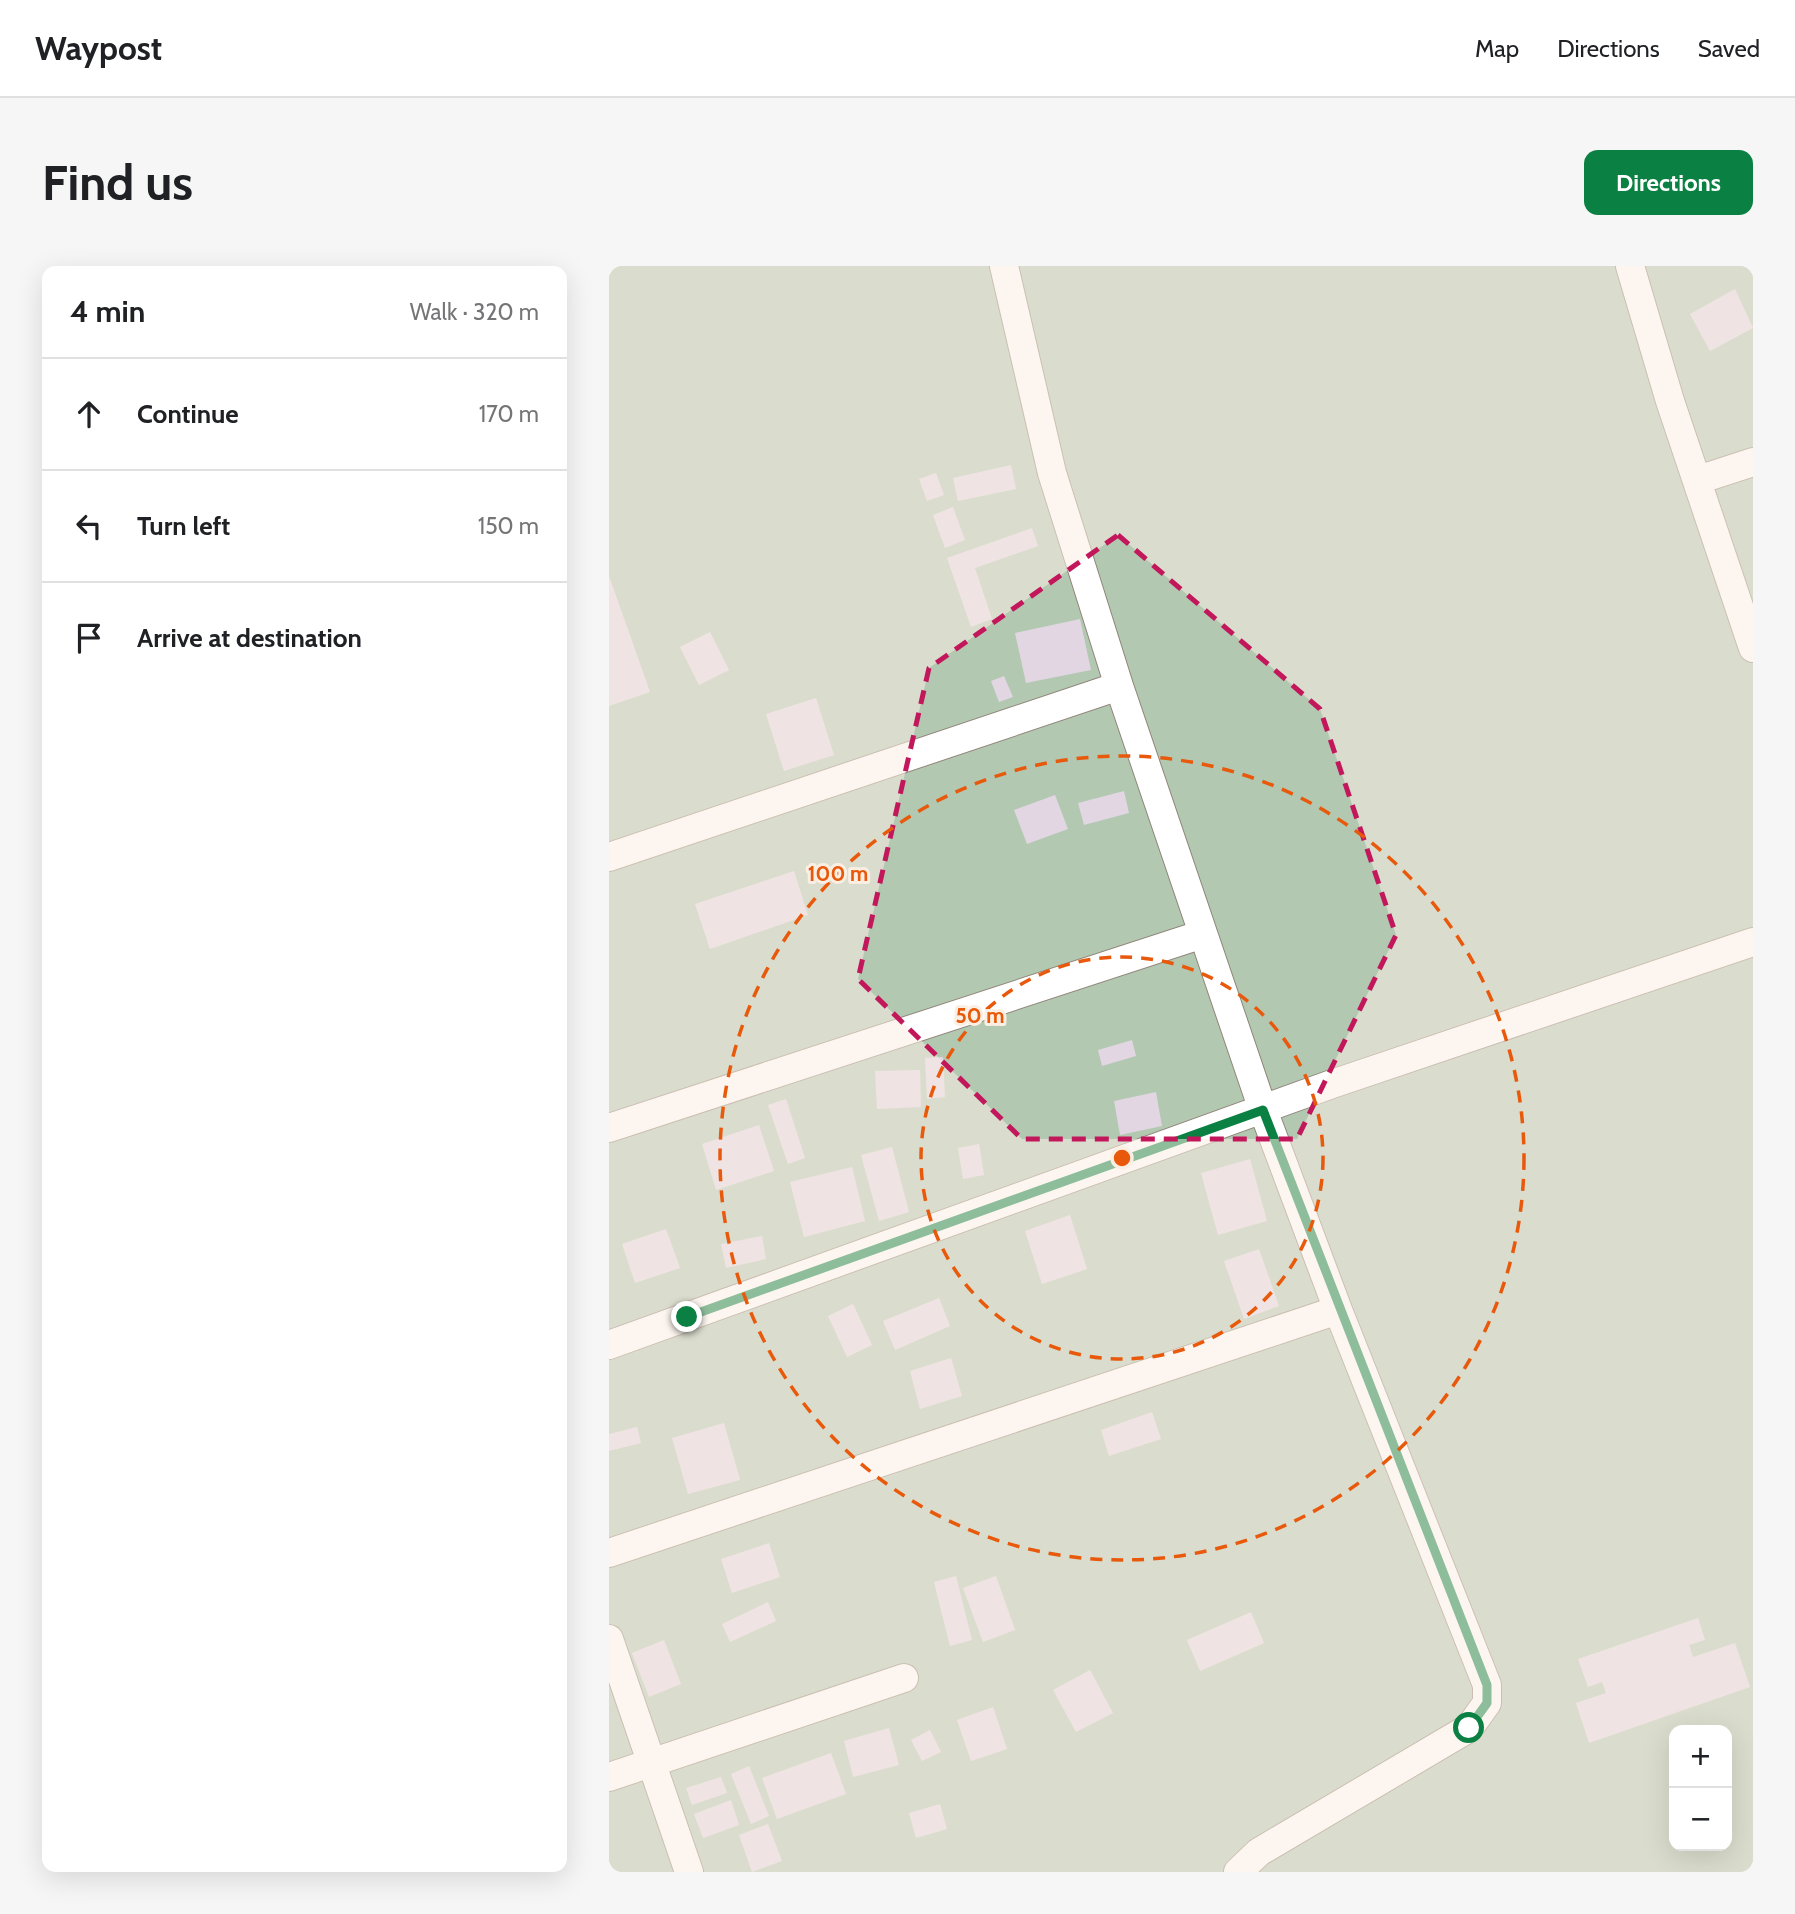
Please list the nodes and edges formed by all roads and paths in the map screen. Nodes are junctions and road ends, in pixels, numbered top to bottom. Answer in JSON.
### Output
{"nodes":[{"id":1,"x":1005,"y":266,"type":"edge"},
{"id":2,"x":1630,"y":266,"type":"edge"},
{"id":3,"x":1753,"y":462,"type":"edge"},
{"id":4,"x":1698,"y":480,"type":"junction"},
{"id":5,"x":1753,"y":648,"type":"edge"},
{"id":6,"x":1119,"y":686,"type":"junction"},
{"id":7,"x":609,"y":857,"type":"edge"},
{"id":8,"x":1203,"y":934,"type":"junction"},
{"id":9,"x":1753,"y":942,"type":"edge"},
{"id":10,"x":1263,"y":1110,"type":"junction"},
{"id":11,"x":609,"y":1128,"type":"edge"},
{"id":12,"x":1338,"y":1310,"type":"junction"},
{"id":13,"x":609,"y":1345,"type":"edge"},
{"id":14,"x":609,"y":1553,"type":"edge"},
{"id":15,"x":609,"y":1640,"type":"edge"},
{"id":16,"x":904,"y":1678,"type":"dead end"},
{"id":17,"x":652,"y":1761,"type":"junction"},
{"id":18,"x":609,"y":1777,"type":"edge"},
{"id":19,"x":689,"y":1872,"type":"edge"},
{"id":20,"x":1238,"y":1872,"type":"edge"}],
"edges":[{"from":1,"to":6,"type":"street"},
{"from":2,"to":4,"type":"street"},
{"from":3,"to":4,"type":"street"},
{"from":4,"to":5,"type":"street"},
{"from":6,"to":7,"type":"street"},
{"from":6,"to":8,"type":"street"},
{"from":8,"to":10,"type":"street"},
{"from":8,"to":11,"type":"street"},
{"from":9,"to":10,"type":"street"},
{"from":10,"to":12,"type":"street"},
{"from":10,"to":13,"type":"street"},
{"from":12,"to":14,"type":"street"},
{"from":12,"to":20,"type":"street"},
{"from":15,"to":17,"type":"street"},
{"from":16,"to":17,"type":"street"},
{"from":17,"to":18,"type":"street"},
{"from":17,"to":19,"type":"street"}]}
